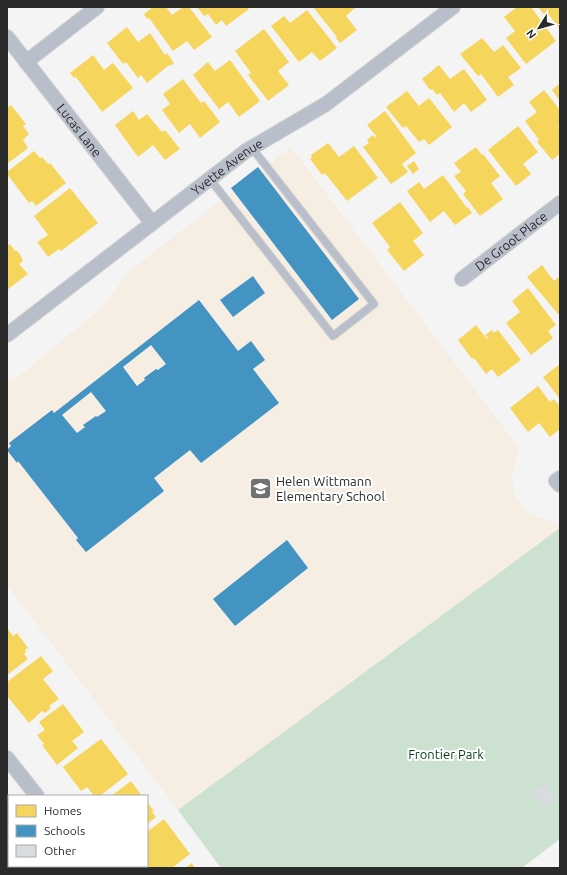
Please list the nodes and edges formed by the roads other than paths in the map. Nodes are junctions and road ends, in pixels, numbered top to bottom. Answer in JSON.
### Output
{"nodes":[{"id":1,"x":97,"y":7,"type":"edge"},
{"id":2,"x":453,"y":7,"type":"edge"},
{"id":3,"x":7,"y":37,"type":"edge"},
{"id":4,"x":26,"y":62,"type":"junction"},
{"id":5,"x":252,"y":148,"type":"junction"},
{"id":6,"x":210,"y":179,"type":"junction"},
{"id":7,"x":560,"y":203,"type":"edge"},
{"id":8,"x":152,"y":223,"type":"junction"},
{"id":9,"x":462,"y":279,"type":"dead end"},
{"id":10,"x":7,"y":335,"type":"edge"},
{"id":11,"x":7,"y":758,"type":"edge"},
{"id":12,"x":36,"y":795,"type":"edge"}],
"edges":[{"from":1,"to":4,"type":"street"},
{"from":2,"to":5,"type":"street","name":"Yvette Avenue"},
{"from":3,"to":4,"type":"street","name":"Lucas Lane"},
{"from":4,"to":8,"type":"street","name":"Lucas Lane"},
{"from":5,"to":6,"type":"street","name":"Yvette Avenue"},
{"from":5,"to":6,"type":"lane"},
{"from":6,"to":8,"type":"street","name":"Yvette Avenue"},
{"from":7,"to":9,"type":"street","name":"De Groot Place"},
{"from":8,"to":10,"type":"street","name":"Yvette Avenue"},
{"from":11,"to":12,"type":"street"}]}
